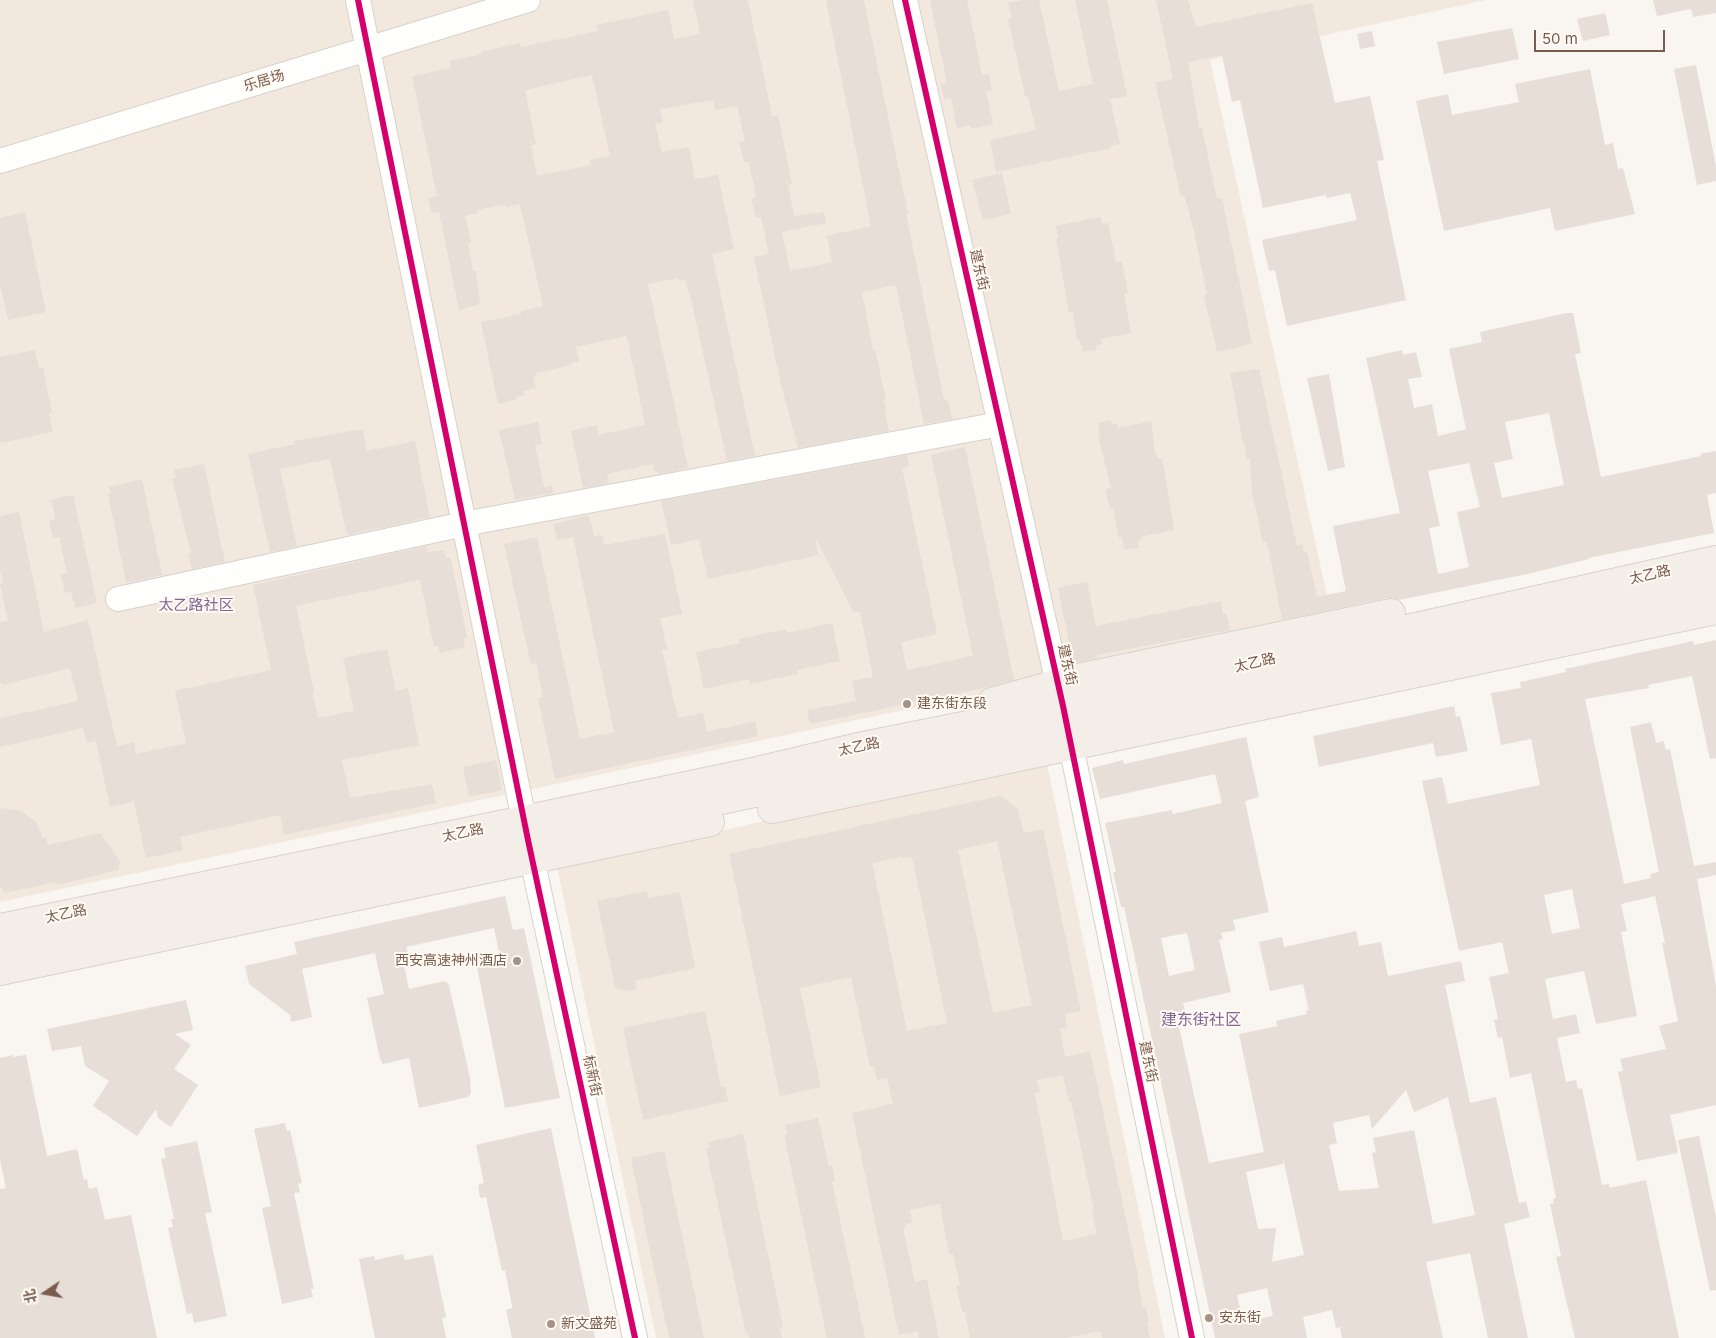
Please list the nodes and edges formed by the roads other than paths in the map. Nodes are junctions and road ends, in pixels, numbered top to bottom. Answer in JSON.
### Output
{"nodes":[{"id":1,"x":358,"y":0,"type":"edge"},
{"id":2,"x":528,"y":0,"type":"edge"},
{"id":3,"x":905,"y":0,"type":"edge"},
{"id":4,"x":368,"y":49,"type":"junction"},
{"id":5,"x":0,"y":161,"type":"edge"},
{"id":6,"x":1000,"y":424,"type":"junction"},
{"id":7,"x":464,"y":524,"type":"junction"},
{"id":8,"x":1716,"y":546,"type":"edge"},
{"id":9,"x":1716,"y":560,"type":"edge"},
{"id":10,"x":1716,"y":585,"type":"edge"},
{"id":11,"x":118,"y":600,"type":"dead end"},
{"id":12,"x":1716,"y":610,"type":"edge"},
{"id":13,"x":1065,"y":715,"type":"junction"},
{"id":14,"x":526,"y":830,"type":"junction"},
{"id":15,"x":0,"y":910,"type":"edge"},
{"id":16,"x":0,"y":928,"type":"edge"},
{"id":17,"x":0,"y":952,"type":"edge"},
{"id":18,"x":0,"y":971,"type":"edge"},
{"id":19,"x":635,"y":1338,"type":"edge"},
{"id":20,"x":1192,"y":1338,"type":"edge"}],
"edges":[{"from":1,"to":4,"type":"street","name":"标新街"},
{"from":2,"to":4,"type":"street","name":"乐居场"},
{"from":3,"to":6,"type":"street","name":"建东街"},
{"from":4,"to":5,"type":"street","name":"乐居场"},
{"from":4,"to":7,"type":"street","name":"标新街"},
{"from":6,"to":7,"type":"street"},
{"from":6,"to":13,"type":"street","name":"建东街"},
{"from":7,"to":11,"type":"street"},
{"from":7,"to":14,"type":"street","name":"标新街"},
{"from":8,"to":13,"type":"main road"},
{"from":9,"to":13,"type":"main road","name":"太乙路"},
{"from":10,"to":13,"type":"main road","name":"太乙路"},
{"from":12,"to":13,"type":"main road"},
{"from":13,"to":14,"type":"main road"},
{"from":13,"to":14,"type":"main road","name":"太乙路"},
{"from":13,"to":20,"type":"street","name":"建东街"},
{"from":14,"to":15,"type":"main road"},
{"from":14,"to":16,"type":"main road","name":"太乙路"},
{"from":14,"to":17,"type":"main road","name":"太乙路"},
{"from":14,"to":18,"type":"main road"},
{"from":14,"to":19,"type":"street","name":"标新街"}]}
